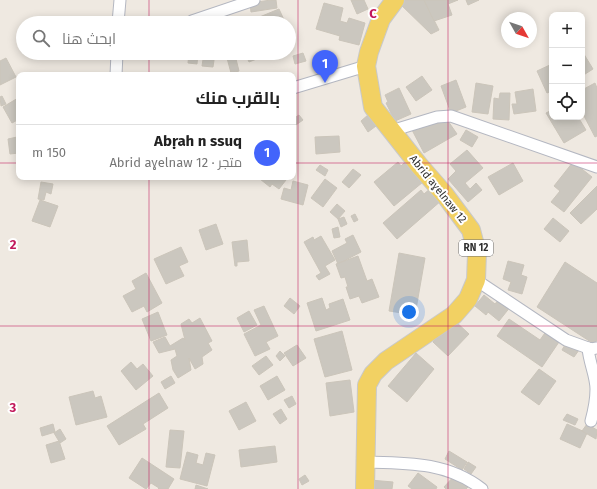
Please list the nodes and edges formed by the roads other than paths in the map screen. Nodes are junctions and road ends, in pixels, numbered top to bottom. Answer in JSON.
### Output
{"nodes":[{"id":1,"x":120,"y":0,"type":"edge"},
{"id":2,"x":254,"y":0,"type":"edge"},
{"id":3,"x":395,"y":0,"type":"edge"},
{"id":4,"x":119,"y":16,"type":"edge"},
{"id":5,"x":207,"y":16,"type":"edge"},
{"id":6,"x":117,"y":60,"type":"edge"},
{"id":7,"x":366,"y":66,"type":"junction"},
{"id":8,"x":116,"y":72,"type":"edge"},
{"id":9,"x":296,"y":87,"type":"edge"},
{"id":10,"x":391,"y":131,"type":"junction"},
{"id":11,"x":597,"y":167,"type":"edge"},
{"id":12,"x":476,"y":280,"type":"junction"},
{"id":13,"x":592,"y":348,"type":"edge"},
{"id":14,"x":591,"y":421,"type":"dead end"},
{"id":15,"x":366,"y":462,"type":"junction"},
{"id":16,"x":365,"y":489,"type":"edge"},
{"id":17,"x":482,"y":489,"type":"edge"}],
"edges":[{"from":1,"to":4,"type":"street"},
{"from":2,"to":5,"type":"street"},
{"from":3,"to":7,"type":"main road","name":"Abrid aɣelnaw 12","number":"RN 12"},
{"from":6,"to":8,"type":"street"},
{"from":7,"to":9,"type":"street"},
{"from":7,"to":10,"type":"main road","name":"Abrid aɣelnaw 12","number":"RN 12"},
{"from":10,"to":11,"type":"street"},
{"from":10,"to":12,"type":"main road","name":"Abrid aɣelnaw 12","number":"RN 12"},
{"from":12,"to":13,"type":"street"},
{"from":12,"to":15,"type":"main road","name":"Abrid aɣelnaw 12","number":"RN 12"},
{"from":13,"to":14,"type":"street"},
{"from":15,"to":16,"type":"main road","name":"Abrid aɣelnaw 12","number":"RN 12"},
{"from":15,"to":17,"type":"street"}]}
